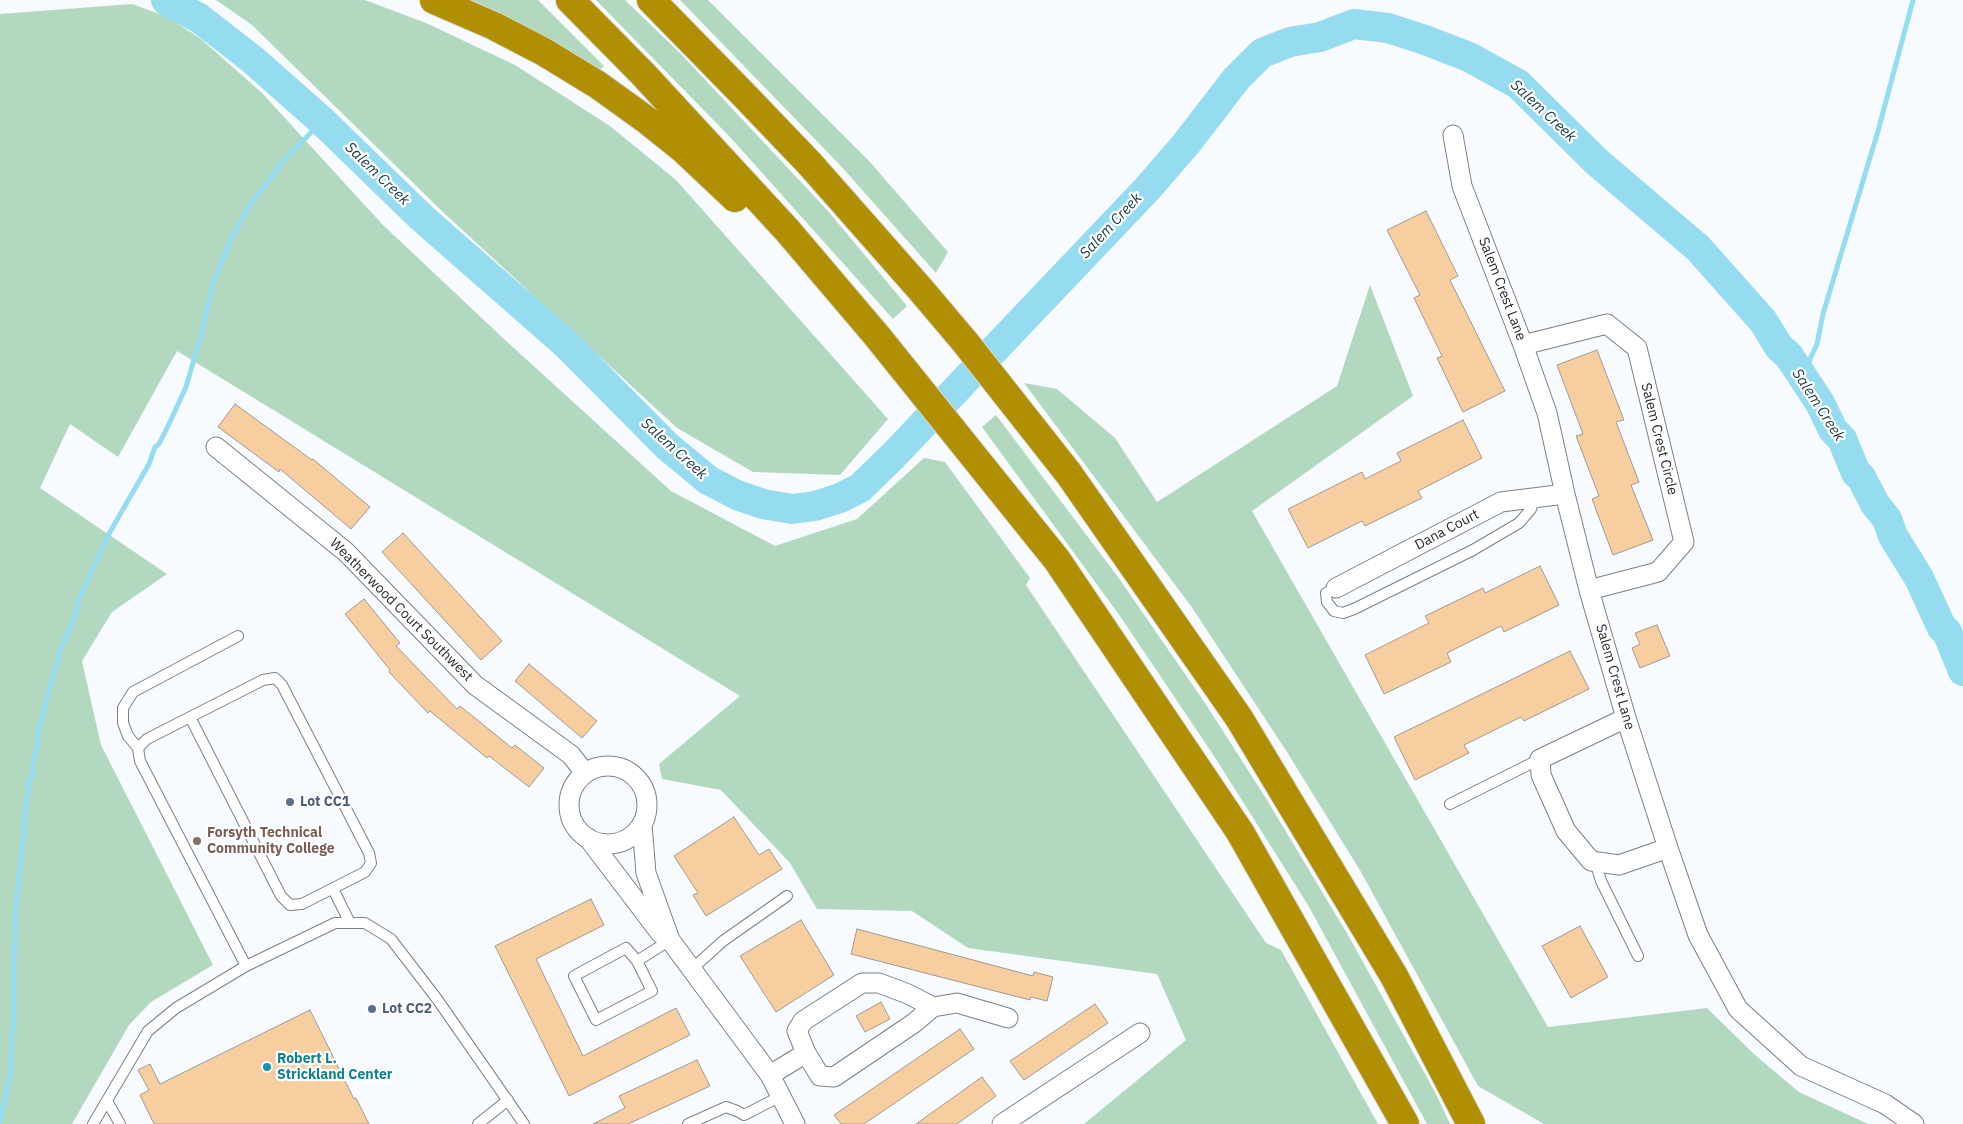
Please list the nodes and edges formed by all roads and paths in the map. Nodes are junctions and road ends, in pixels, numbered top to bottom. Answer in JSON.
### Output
{"nodes":[{"id":1,"x":434,"y":0,"type":"edge"},
{"id":2,"x":570,"y":0,"type":"edge"},
{"id":3,"x":650,"y":0,"type":"edge"},
{"id":4,"x":1453,"y":135,"type":"dead end"},
{"id":5,"x":878,"y":336,"type":"junction"},
{"id":6,"x":1523,"y":345,"type":"junction"},
{"id":7,"x":216,"y":447,"type":"dead end"},
{"id":8,"x":1565,"y":494,"type":"junction"},
{"id":9,"x":1534,"y":498,"type":"junction"},
{"id":10,"x":1336,"y":588,"type":"joint"},
{"id":11,"x":1589,"y":590,"type":"junction"},
{"id":12,"x":238,"y":636,"type":"dead end"},
{"id":13,"x":190,"y":717,"type":"junction"},
{"id":14,"x":1626,"y":718,"type":"junction"},
{"id":15,"x":138,"y":748,"type":"junction"},
{"id":16,"x":1540,"y":759,"type":"junction"},
{"id":17,"x":585,"y":773,"type":"junction"},
{"id":18,"x":1450,"y":804,"type":"dead end"},
{"id":19,"x":642,"y":825,"type":"junction"},
{"id":20,"x":588,"y":838,"type":"junction"},
{"id":21,"x":1668,"y":848,"type":"junction"},
{"id":22,"x":1595,"y":861,"type":"junction"},
{"id":23,"x":333,"y":888,"type":"junction"},
{"id":24,"x":787,"y":896,"type":"dead end"},
{"id":25,"x":350,"y":923,"type":"junction"},
{"id":26,"x":670,"y":940,"type":"junction"},
{"id":27,"x":1638,"y":956,"type":"dead end"},
{"id":28,"x":637,"y":961,"type":"junction"},
{"id":29,"x":246,"y":966,"type":"junction"},
{"id":30,"x":692,"y":969,"type":"junction"},
{"id":31,"x":933,"y":1007,"type":"junction"},
{"id":32,"x":1008,"y":1018,"type":"dead end"},
{"id":33,"x":1140,"y":1033,"type":"dead end"},
{"id":34,"x":806,"y":1053,"type":"junction"},
{"id":35,"x":770,"y":1075,"type":"junction"},
{"id":36,"x":781,"y":1096,"type":"junction"},
{"id":37,"x":107,"y":1100,"type":"junction"},
{"id":38,"x":508,"y":1100,"type":"junction"},
{"id":39,"x":744,"y":1120,"type":"edge"},
{"id":40,"x":94,"y":1124,"type":"edge"},
{"id":41,"x":120,"y":1124,"type":"edge"},
{"id":42,"x":478,"y":1124,"type":"edge"},
{"id":43,"x":524,"y":1124,"type":"edge"},
{"id":44,"x":688,"y":1124,"type":"edge"},
{"id":45,"x":795,"y":1124,"type":"edge"},
{"id":46,"x":1002,"y":1124,"type":"edge"},
{"id":47,"x":1405,"y":1124,"type":"edge"},
{"id":48,"x":1471,"y":1124,"type":"edge"},
{"id":49,"x":1914,"y":1124,"type":"edge"}],
"edges":[{"from":1,"to":5,"type":"highway"},
{"from":2,"to":5,"type":"highway"},
{"from":3,"to":48,"type":"highway"},
{"from":4,"to":6,"type":"street","name":"Salem Crest Lane"},
{"from":5,"to":47,"type":"highway"},
{"from":6,"to":8,"type":"street","name":"Salem Crest Lane"},
{"from":6,"to":11,"type":"street","name":"Salem Crest Circle"},
{"from":7,"to":17,"type":"street","name":"Weatherwood Court Southwest"},
{"from":8,"to":9,"type":"street","name":"Dana Court"},
{"from":8,"to":11,"type":"street","name":"Salem Crest Lane"},
{"from":9,"to":10,"type":"street","name":"Dana Court"},
{"from":9,"to":10,"type":"lane"},
{"from":11,"to":14,"type":"street","name":"Salem Crest Lane"},
{"from":12,"to":15,"type":"lane"},
{"from":13,"to":15,"type":"lane"},
{"from":13,"to":23,"type":"lane"},
{"from":13,"to":23,"type":"lane"},
{"from":14,"to":16,"type":"street"},
{"from":14,"to":21,"type":"street","name":"Salem Crest Lane"},
{"from":15,"to":29,"type":"lane"},
{"from":16,"to":18,"type":"lane"},
{"from":16,"to":22,"type":"street"},
{"from":17,"to":19,"type":"street"},
{"from":17,"to":20,"type":"street"},
{"from":19,"to":20,"type":"street"},
{"from":19,"to":26,"type":"street"},
{"from":20,"to":26,"type":"street"},
{"from":21,"to":22,"type":"street"},
{"from":21,"to":49,"type":"street","name":"Salem Crest Lane"},
{"from":22,"to":27,"type":"lane"},
{"from":23,"to":25,"type":"lane"},
{"from":24,"to":30,"type":"lane"},
{"from":25,"to":29,"type":"lane"},
{"from":25,"to":38,"type":"lane"},
{"from":26,"to":28,"type":"lane"},
{"from":26,"to":30,"type":"street"},
{"from":28,"to":28,"type":"lane"},
{"from":29,"to":37,"type":"lane"},
{"from":30,"to":35,"type":"street"},
{"from":31,"to":32,"type":"street"},
{"from":31,"to":34,"type":"street"},
{"from":31,"to":34,"type":"street"},
{"from":33,"to":46,"type":"street"},
{"from":34,"to":35,"type":"street"},
{"from":35,"to":36,"type":"street"},
{"from":36,"to":39,"type":"lane"},
{"from":36,"to":45,"type":"street"},
{"from":37,"to":40,"type":"lane"},
{"from":37,"to":41,"type":"lane"},
{"from":38,"to":42,"type":"lane"},
{"from":38,"to":43,"type":"lane"},
{"from":39,"to":44,"type":"lane"}]}
